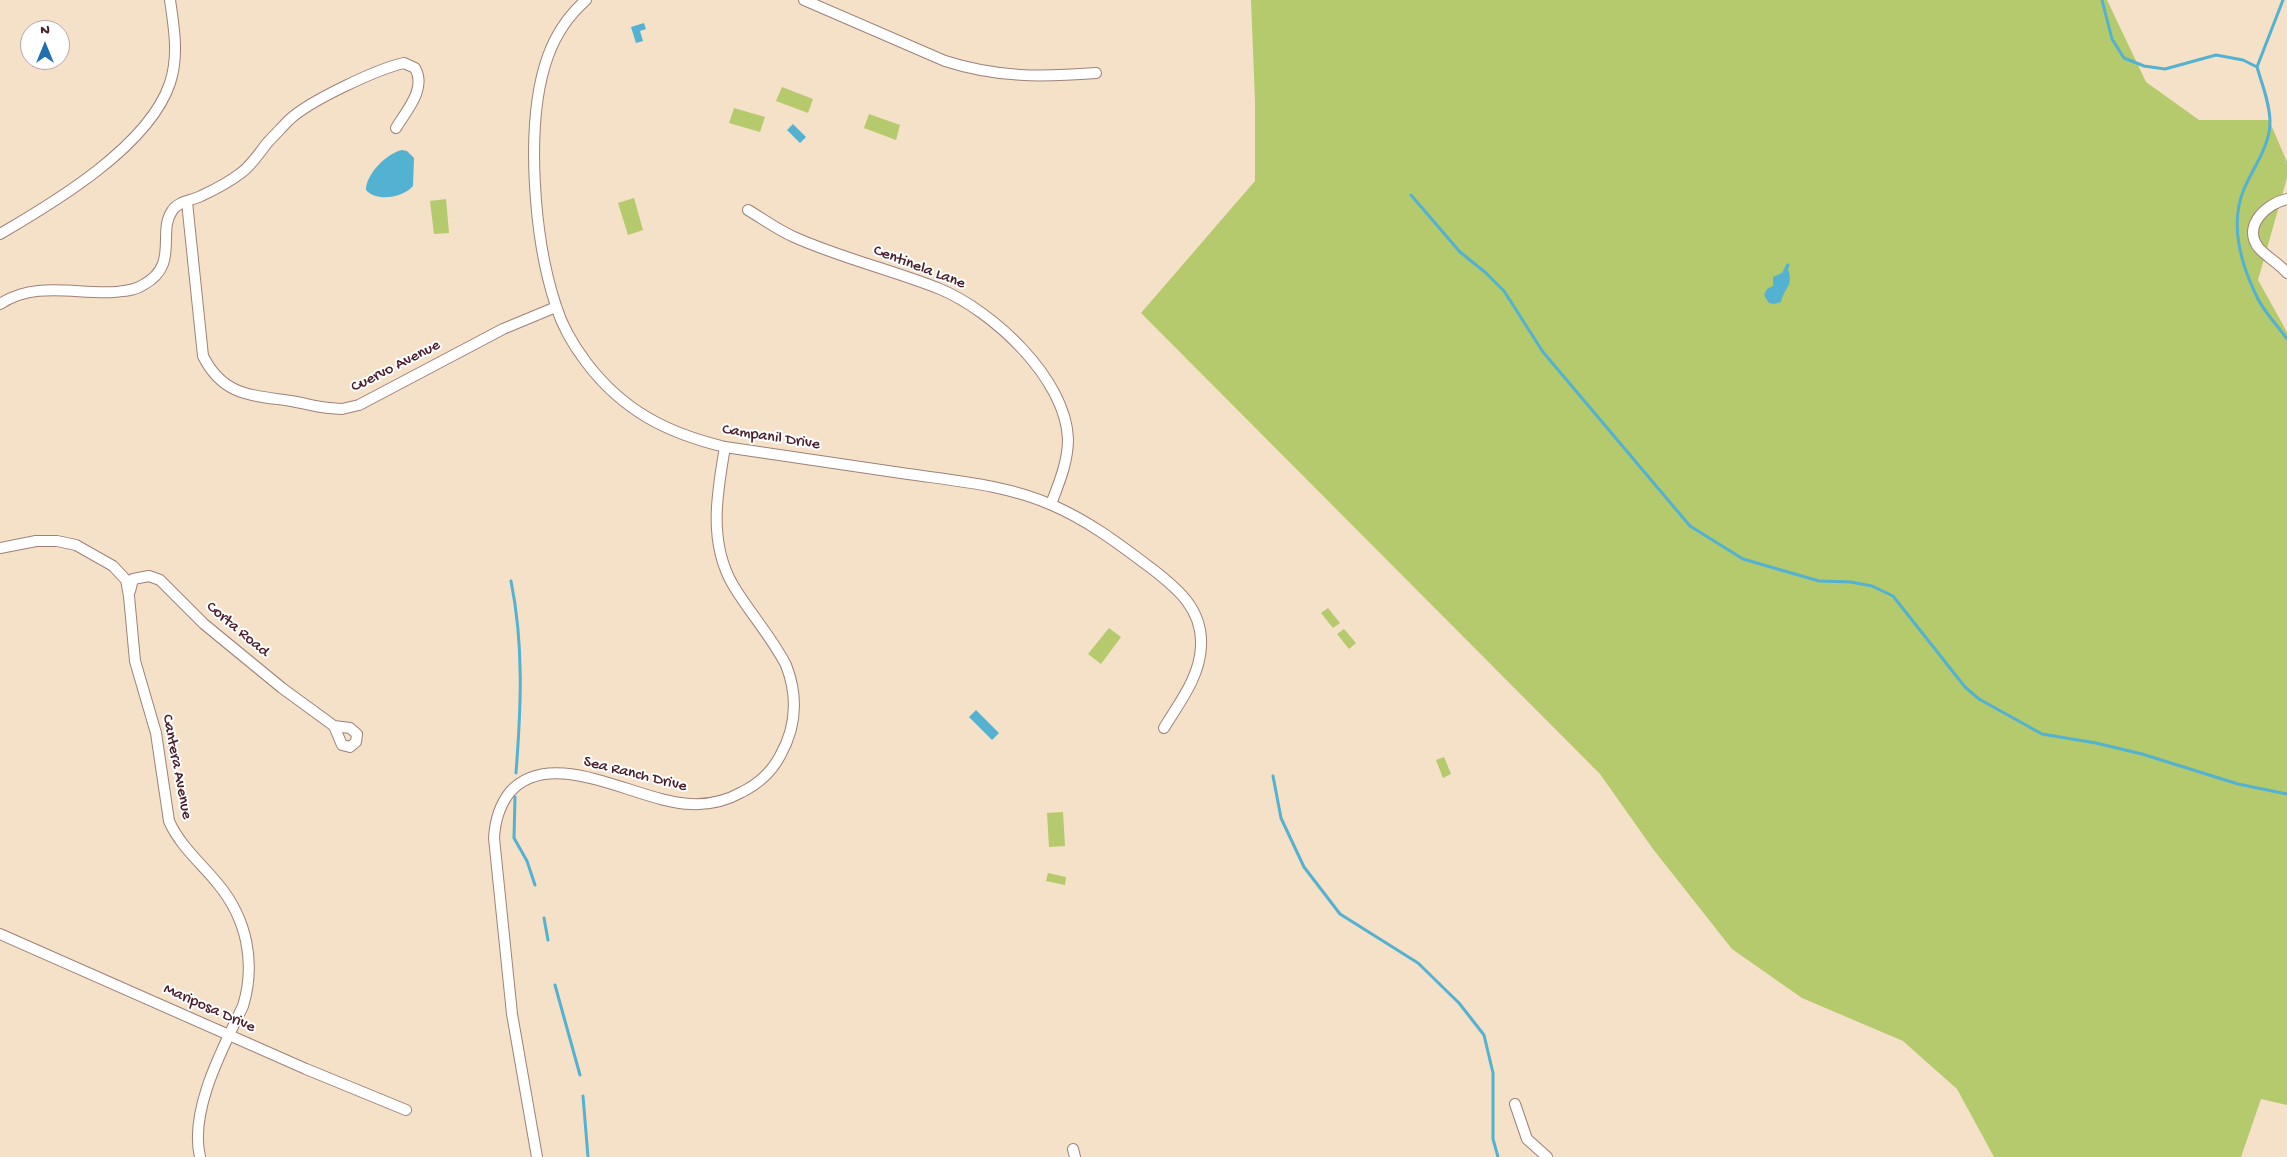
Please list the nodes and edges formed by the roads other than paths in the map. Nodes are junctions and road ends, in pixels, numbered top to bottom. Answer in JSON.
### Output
{"nodes":[{"id":1,"x":170,"y":0,"type":"edge"},
{"id":2,"x":586,"y":0,"type":"edge"},
{"id":3,"x":804,"y":0,"type":"edge"},
{"id":4,"x":1096,"y":73,"type":"dead end"},
{"id":5,"x":396,"y":128,"type":"dead end"},
{"id":6,"x":2287,"y":199,"type":"edge"},
{"id":7,"x":187,"y":202,"type":"junction"},
{"id":8,"x":748,"y":210,"type":"dead end"},
{"id":9,"x":0,"y":234,"type":"edge"},
{"id":10,"x":2287,"y":273,"type":"edge"},
{"id":11,"x":0,"y":304,"type":"edge"},
{"id":12,"x":556,"y":307,"type":"junction"},
{"id":13,"x":725,"y":447,"type":"junction"},
{"id":14,"x":1050,"y":504,"type":"junction"},
{"id":15,"x":0,"y":548,"type":"edge"},
{"id":16,"x":129,"y":596,"type":"junction"},
{"id":17,"x":334,"y":726,"type":"dead end"},
{"id":18,"x":1164,"y":728,"type":"dead end"},
{"id":19,"x":0,"y":934,"type":"edge"},
{"id":20,"x":230,"y":1035,"type":"junction"},
{"id":21,"x":1515,"y":1104,"type":"dead end"},
{"id":22,"x":406,"y":1110,"type":"dead end"},
{"id":23,"x":200,"y":1157,"type":"edge"},
{"id":24,"x":537,"y":1157,"type":"edge"},
{"id":25,"x":1547,"y":1157,"type":"edge"}],
"edges":[{"from":1,"to":9,"type":"street"},
{"from":2,"to":12,"type":"street","name":"Campanil Drive"},
{"from":3,"to":4,"type":"street"},
{"from":5,"to":7,"type":"street"},
{"from":6,"to":10,"type":"street"},
{"from":7,"to":11,"type":"street"},
{"from":7,"to":12,"type":"street","name":"Cuervo Avenue"},
{"from":8,"to":14,"type":"street","name":"Centinela Lane"},
{"from":12,"to":13,"type":"street","name":"Campanil Drive"},
{"from":13,"to":14,"type":"street","name":"Campanil Drive"},
{"from":13,"to":24,"type":"street","name":"Sea Ranch Drive"},
{"from":14,"to":18,"type":"street","name":"Campanil Drive"},
{"from":15,"to":16,"type":"street","name":"Cantera Avenue"},
{"from":16,"to":17,"type":"street","name":"Corta Road"},
{"from":16,"to":20,"type":"street","name":"Cantera Avenue"},
{"from":19,"to":20,"type":"street","name":"Mariposa Drive"},
{"from":20,"to":22,"type":"street","name":"Mariposa Drive"},
{"from":20,"to":23,"type":"street","name":"Cantera Avenue"},
{"from":21,"to":25,"type":"street"}]}
